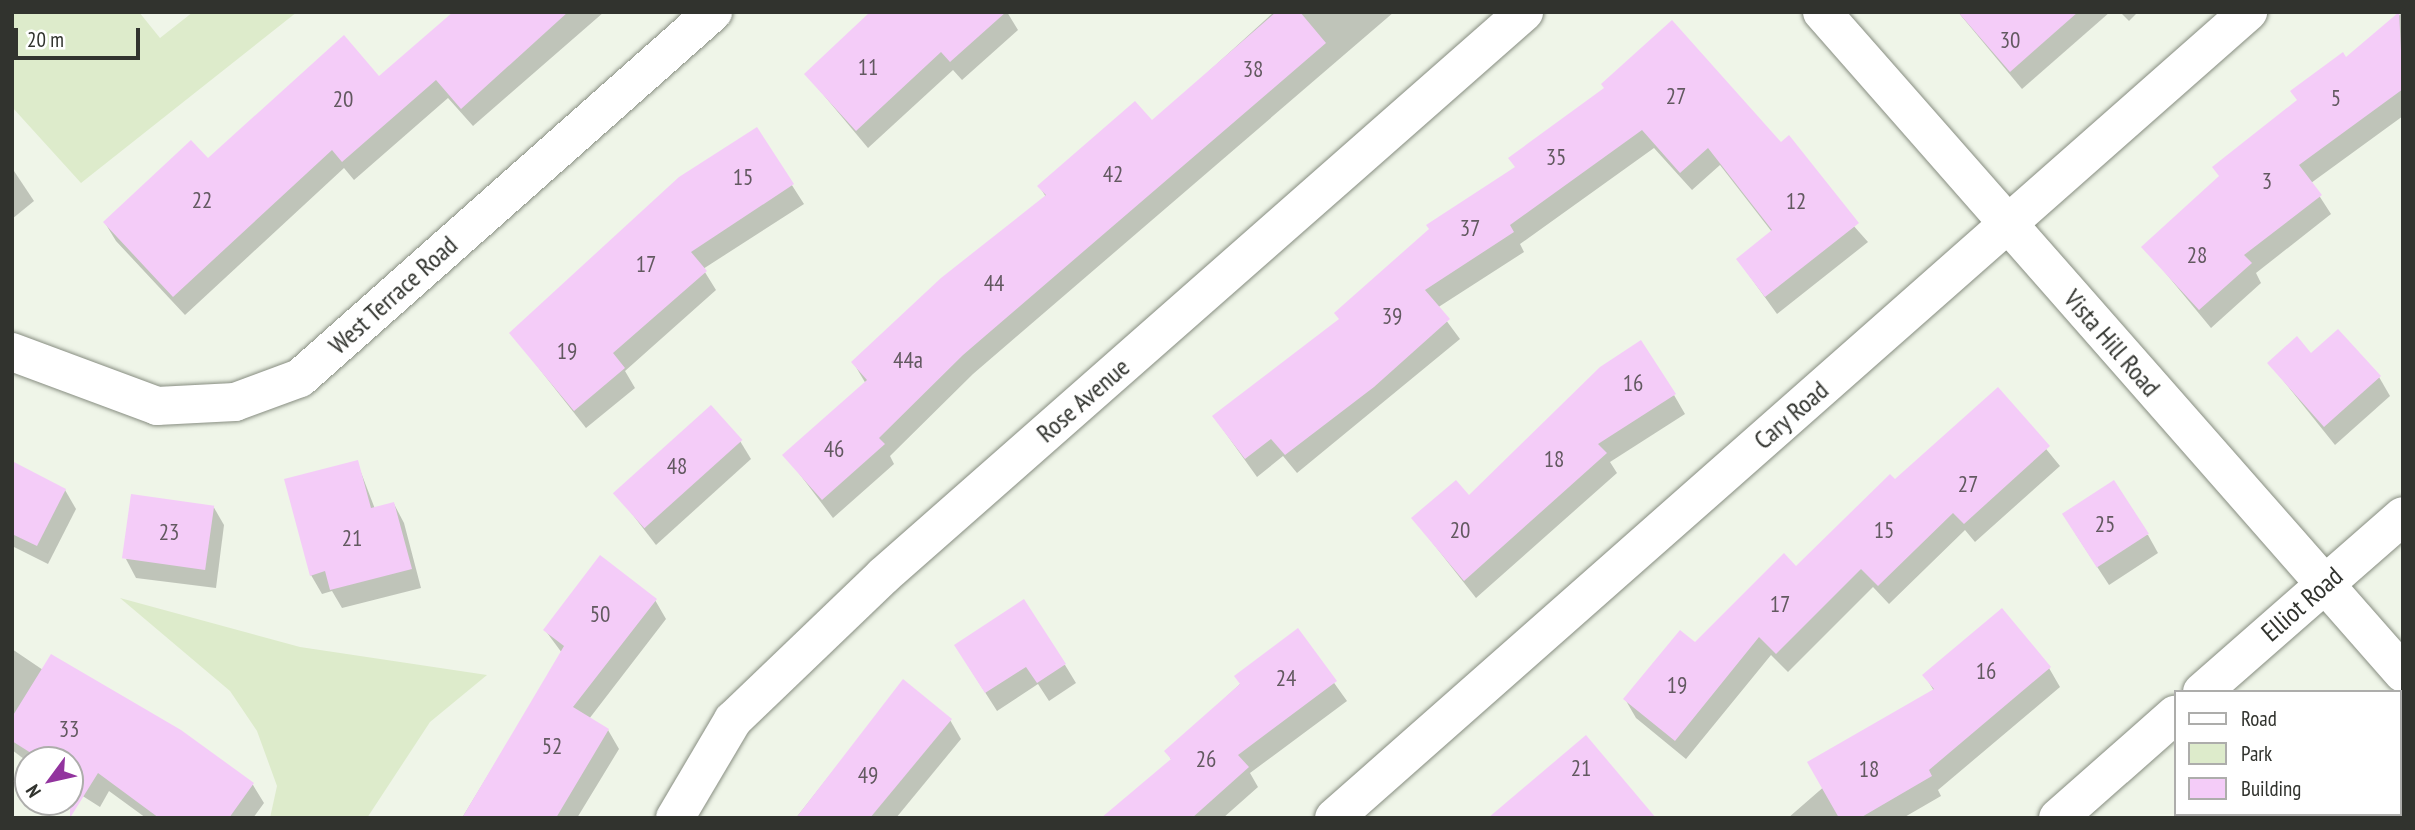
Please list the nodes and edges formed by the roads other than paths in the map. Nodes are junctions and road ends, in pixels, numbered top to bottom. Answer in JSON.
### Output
{"nodes":[{"id":1,"x":713,"y":12,"type":"edge"},
{"id":2,"x":1524,"y":12,"type":"edge"},
{"id":3,"x":1822,"y":12,"type":"edge"},
{"id":4,"x":2248,"y":12,"type":"edge"},
{"id":5,"x":2008,"y":223,"type":"junction"},
{"id":6,"x":12,"y":352,"type":"edge"},
{"id":7,"x":2403,"y":516,"type":"edge"},
{"id":8,"x":2324,"y":584,"type":"junction"},
{"id":9,"x":2403,"y":673,"type":"edge"},
{"id":10,"x":2204,"y":690,"type":"edge"},
{"id":11,"x":2174,"y":716,"type":"edge"},
{"id":12,"x":675,"y":818,"type":"edge"},
{"id":13,"x":1334,"y":818,"type":"edge"},
{"id":14,"x":2058,"y":818,"type":"edge"}],
"edges":[{"from":1,"to":6,"type":"street","name":"West Terrace Road"},
{"from":2,"to":12,"type":"street","name":"Rose Avenue"},
{"from":3,"to":5,"type":"street","name":"Vista Hill Road"},
{"from":4,"to":5,"type":"street","name":"Cary Road"},
{"from":5,"to":8,"type":"street","name":"Vista Hill Road"},
{"from":5,"to":13,"type":"street","name":"Cary Road"},
{"from":7,"to":8,"type":"street","name":"Elliot Road"},
{"from":8,"to":9,"type":"street","name":"Vista Hill Road"},
{"from":8,"to":10,"type":"street","name":"Elliot Road"},
{"from":11,"to":14,"type":"street"}]}
